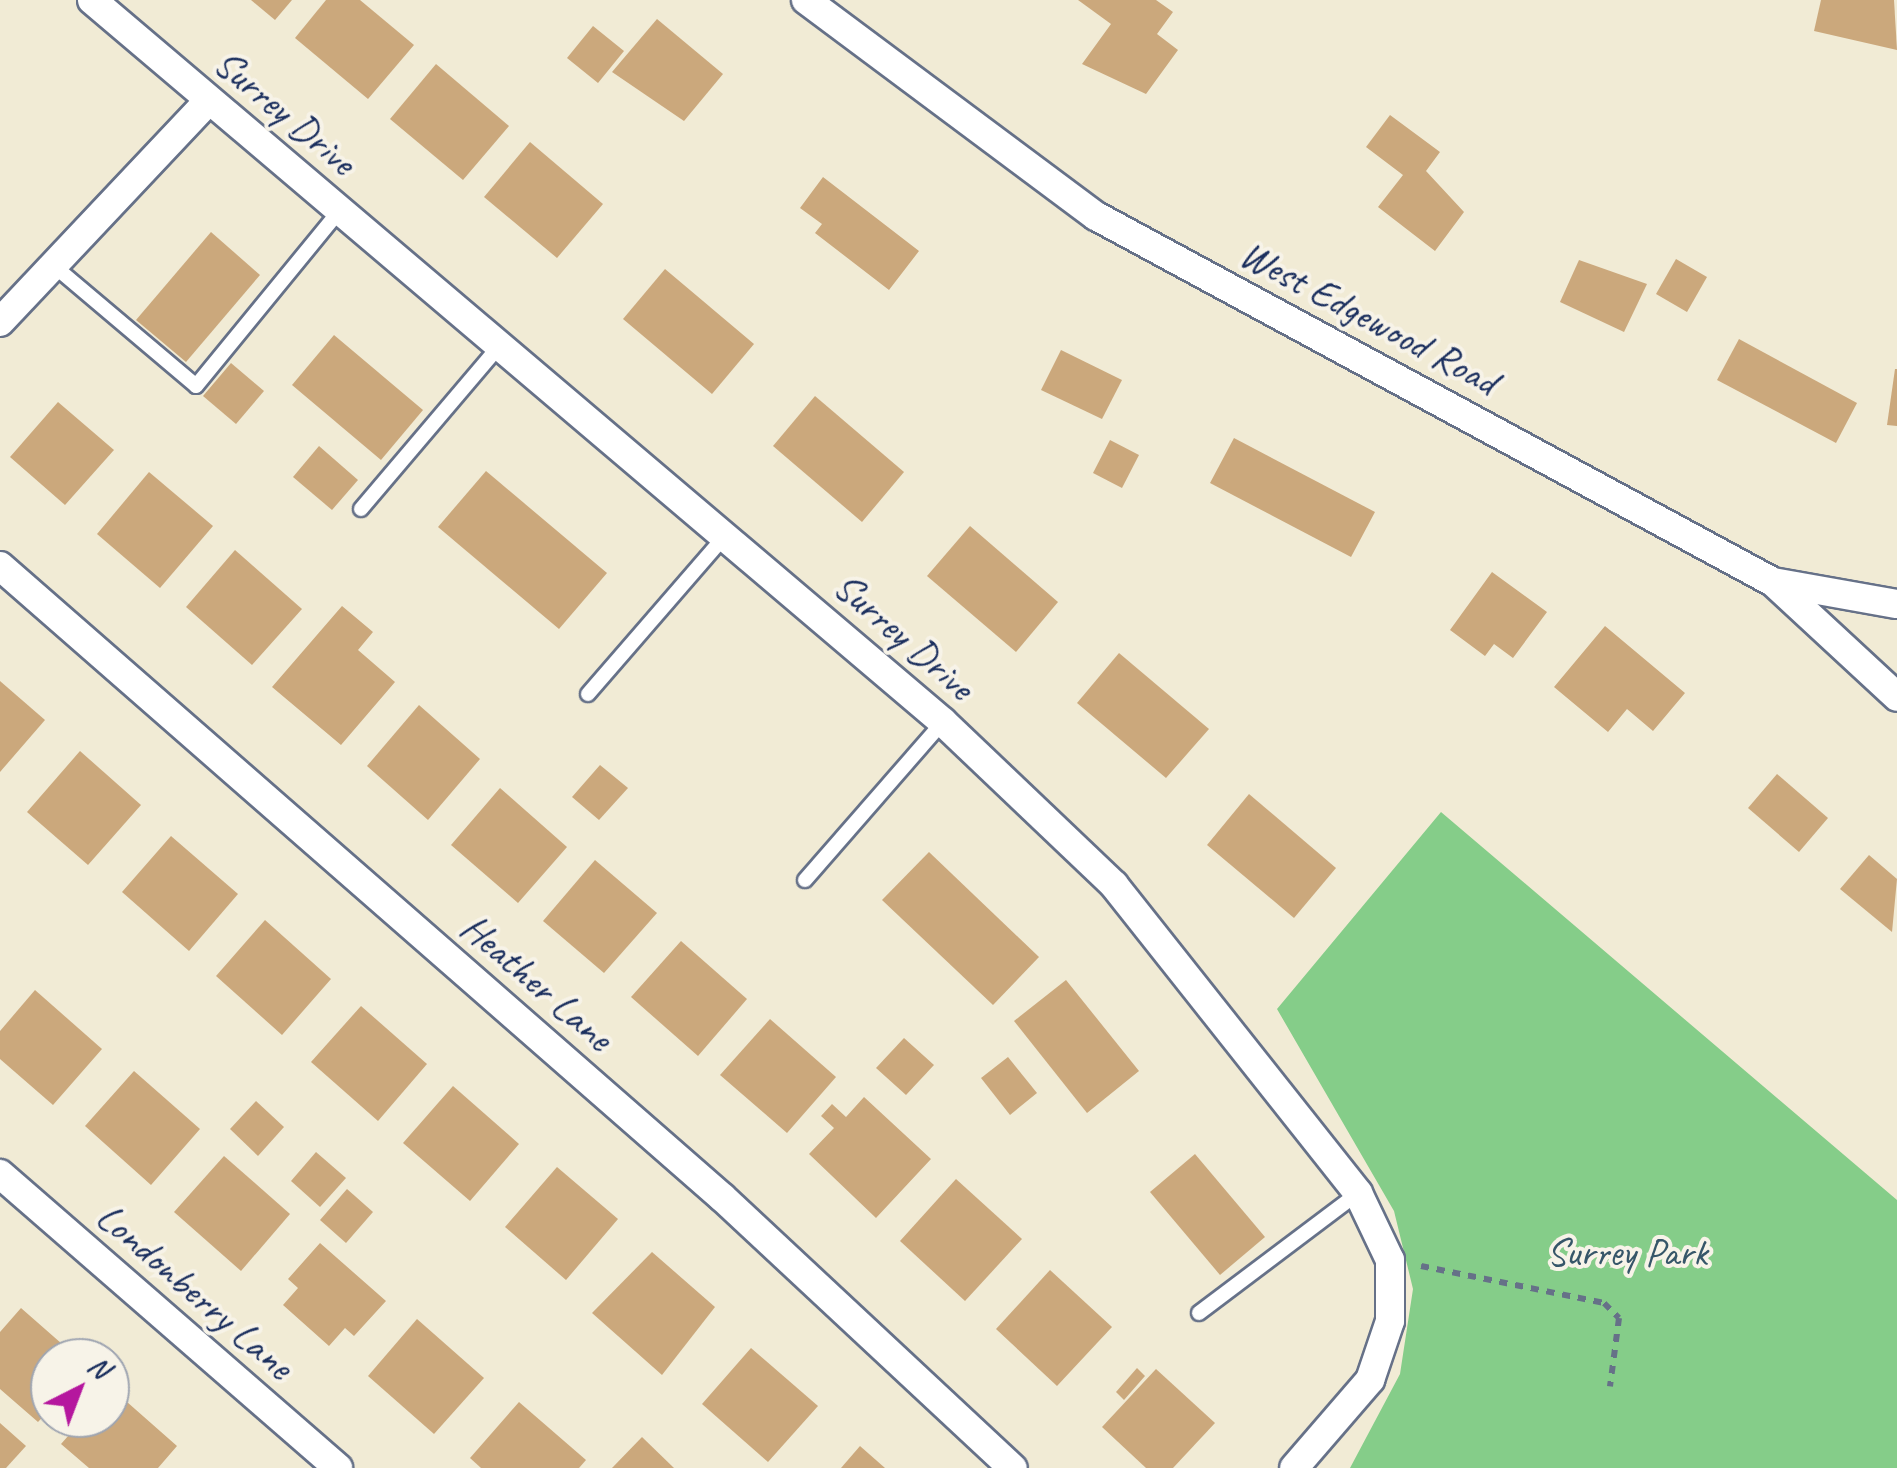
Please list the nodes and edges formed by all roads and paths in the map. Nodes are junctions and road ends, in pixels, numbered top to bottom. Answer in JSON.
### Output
{"nodes":[{"id":1,"x":92,"y":0,"type":"edge"},
{"id":2,"x":806,"y":0,"type":"edge"},
{"id":3,"x":208,"y":101,"type":"junction"},
{"id":4,"x":340,"y":210,"type":"junction"},
{"id":5,"x":53,"y":266,"type":"junction"},
{"id":6,"x":0,"y":322,"type":"edge"},
{"id":7,"x":500,"y":344,"type":"junction"},
{"id":8,"x":361,"y":510,"type":"dead end"},
{"id":9,"x":725,"y":536,"type":"junction"},
{"id":10,"x":0,"y":566,"type":"edge"},
{"id":11,"x":1773,"y":582,"type":"junction"},
{"id":12,"x":1897,"y":604,"type":"edge"},
{"id":13,"x":588,"y":694,"type":"dead end"},
{"id":14,"x":1897,"y":696,"type":"edge"},
{"id":15,"x":943,"y":722,"type":"junction"},
{"id":16,"x":805,"y":880,"type":"dead end"},
{"id":17,"x":0,"y":1174,"type":"edge"},
{"id":18,"x":1358,"y":1194,"type":"junction"},
{"id":19,"x":1390,"y":1260,"type":"junction"},
{"id":20,"x":1199,"y":1314,"type":"dead end"},
{"id":21,"x":1610,"y":1386,"type":"dead end"},
{"id":22,"x":338,"y":1468,"type":"edge"},
{"id":23,"x":1014,"y":1468,"type":"edge"},
{"id":24,"x":1294,"y":1468,"type":"edge"}],
"edges":[{"from":1,"to":3,"type":"street","name":"Surrey Drive"},
{"from":2,"to":11,"type":"street","name":"West Edgewood Road"},
{"from":3,"to":4,"type":"street","name":"Surrey Drive"},
{"from":3,"to":5,"type":"street"},
{"from":4,"to":5,"type":"lane"},
{"from":4,"to":7,"type":"street","name":"Surrey Drive"},
{"from":5,"to":6,"type":"street"},
{"from":7,"to":8,"type":"lane"},
{"from":7,"to":9,"type":"street","name":"Surrey Drive"},
{"from":9,"to":13,"type":"lane"},
{"from":9,"to":15,"type":"street","name":"Surrey Drive"},
{"from":10,"to":23,"type":"street","name":"Heather Lane"},
{"from":11,"to":12,"type":"street"},
{"from":11,"to":14,"type":"street","name":"West Edgewood Road"},
{"from":15,"to":16,"type":"lane"},
{"from":15,"to":18,"type":"street","name":"Surrey Drive"},
{"from":17,"to":22,"type":"street","name":"Londonberry Lane"},
{"from":18,"to":19,"type":"street","name":"Surrey Drive"},
{"from":18,"to":20,"type":"lane"},
{"from":19,"to":21,"type":"path"},
{"from":19,"to":24,"type":"street","name":"Surrey Drive"}]}
